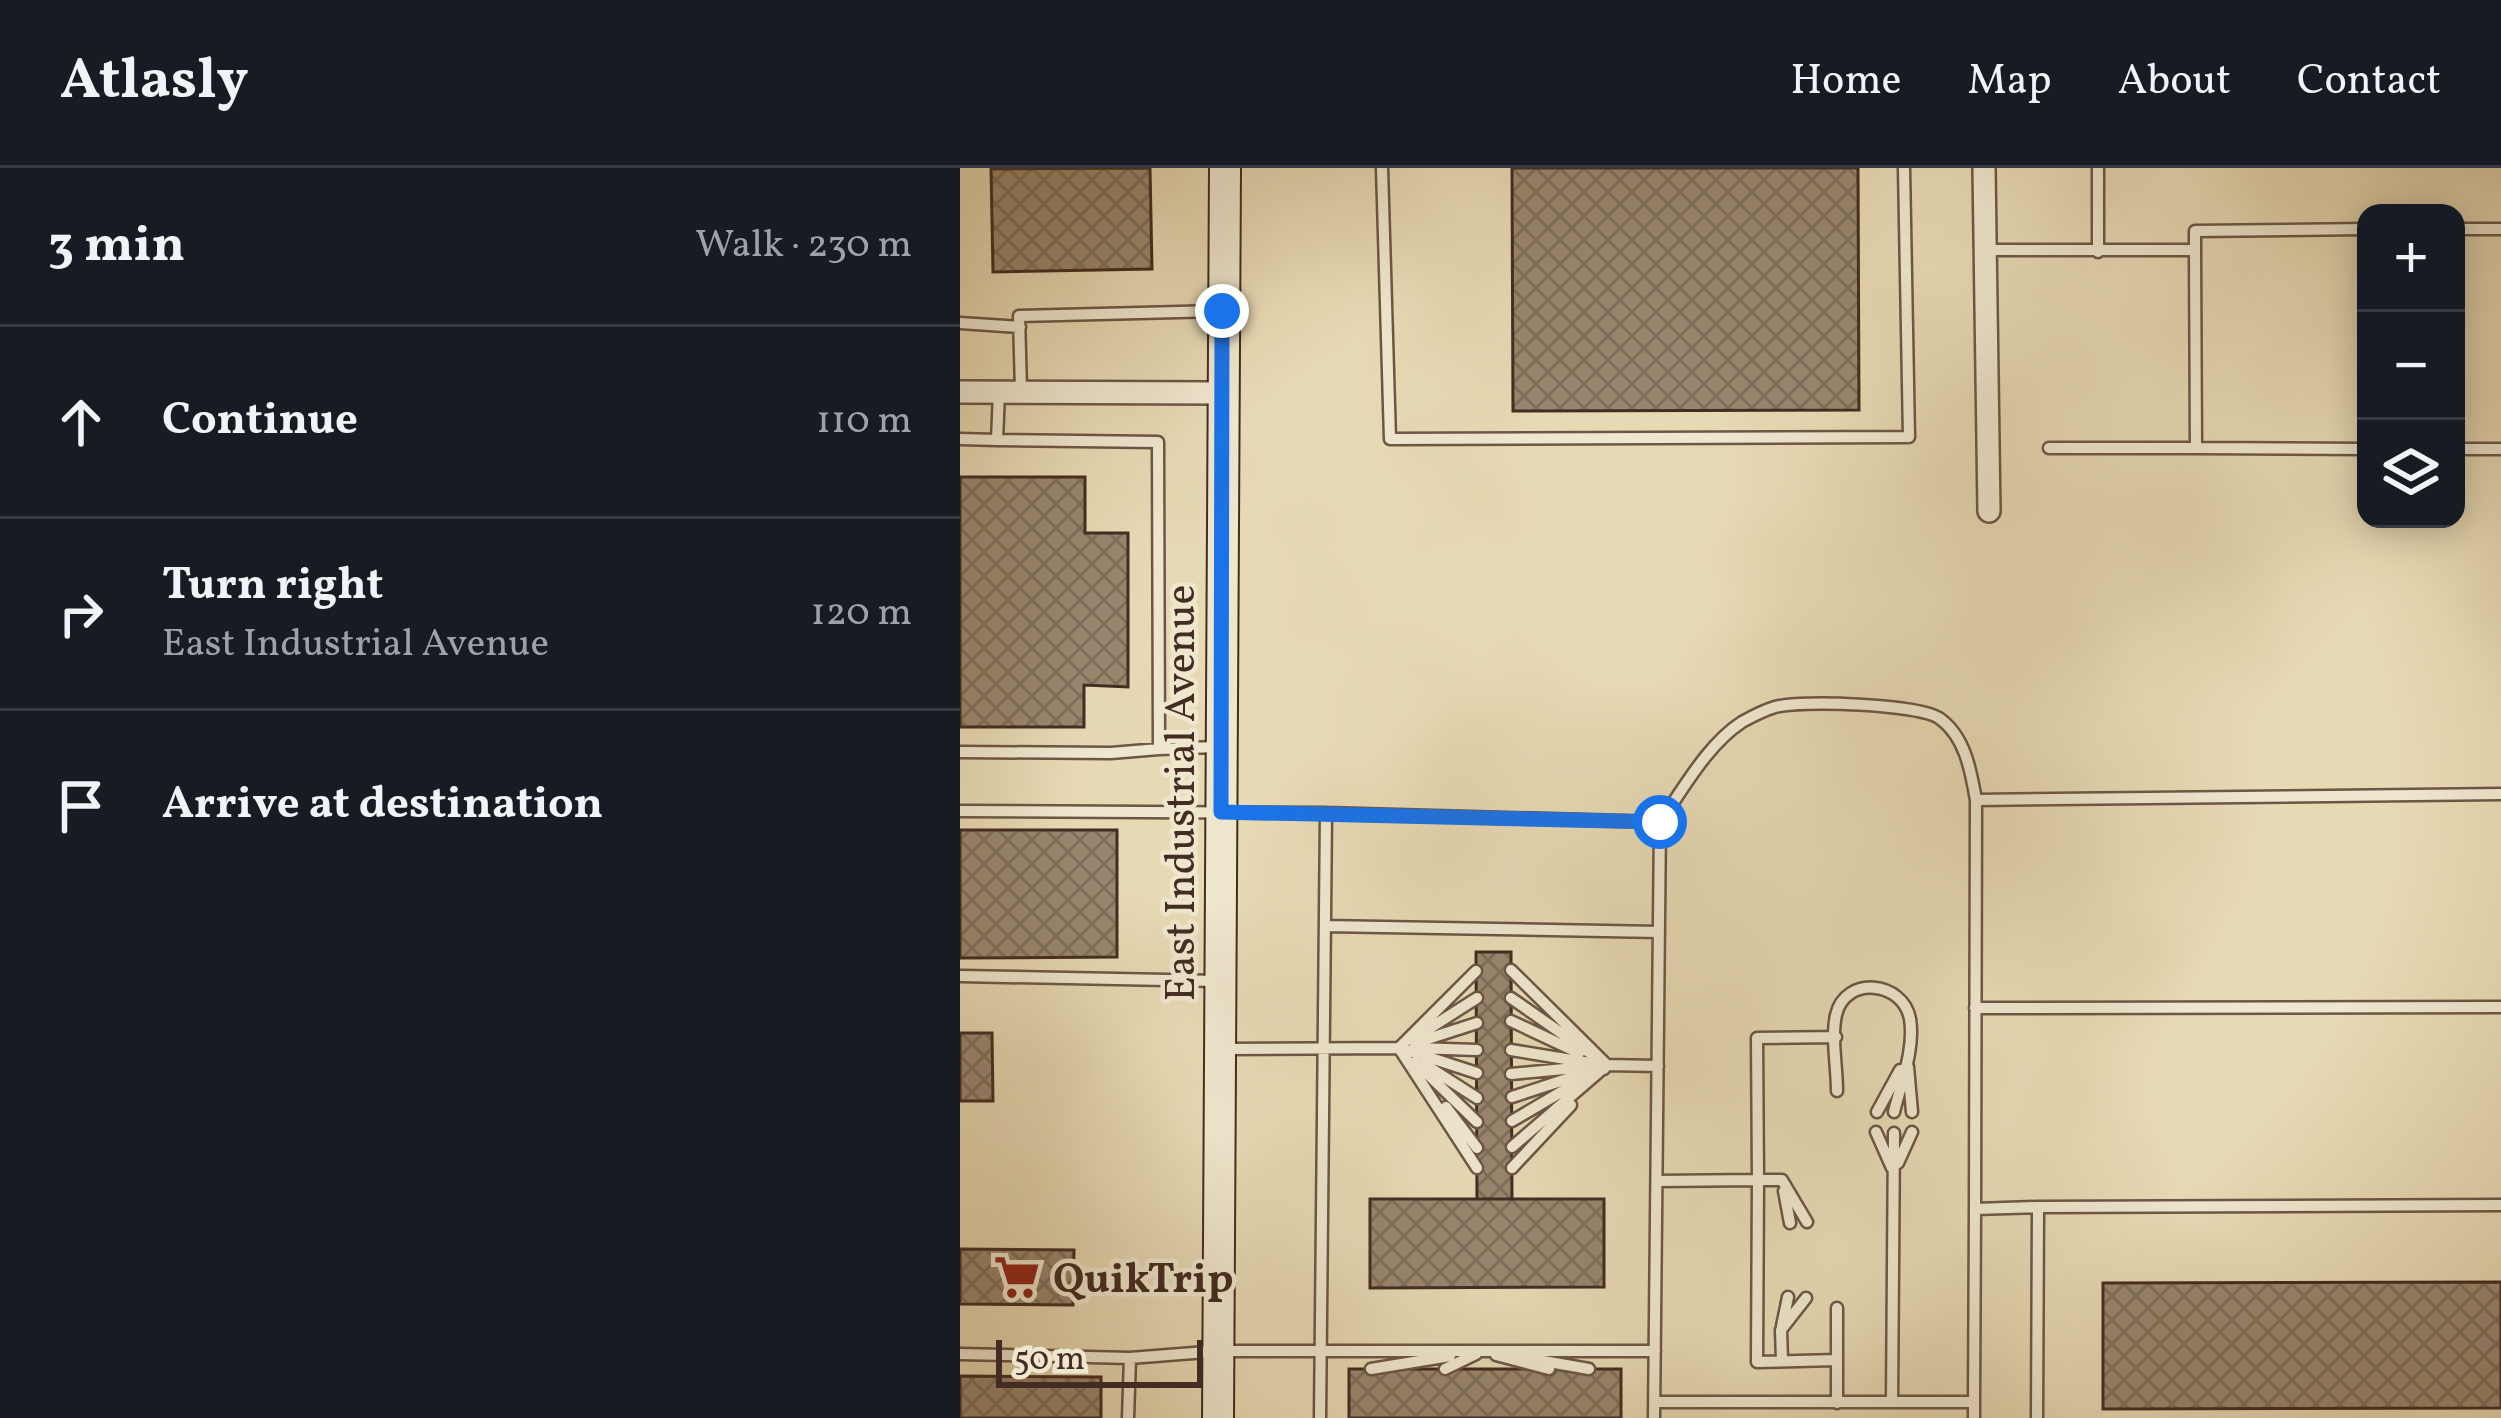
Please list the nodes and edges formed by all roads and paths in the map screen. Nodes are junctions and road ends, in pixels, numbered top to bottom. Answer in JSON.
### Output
{"nodes":[{"id":1,"x":1225,"y":168,"type":"edge"},
{"id":2,"x":1382,"y":168,"type":"edge"},
{"id":3,"x":1904,"y":168,"type":"edge"},
{"id":4,"x":1984,"y":168,"type":"edge"},
{"id":5,"x":2098,"y":168,"type":"edge"},
{"id":6,"x":2465,"y":229,"type":"edge"},
{"id":7,"x":2501,"y":229,"type":"edge"},
{"id":8,"x":2357,"y":230,"type":"edge"},
{"id":9,"x":1986,"y":250,"type":"junction"},
{"id":10,"x":2195,"y":250,"type":"junction"},
{"id":11,"x":2098,"y":252,"type":"junction"},
{"id":12,"x":1222,"y":311,"type":"junction"},
{"id":13,"x":960,"y":323,"type":"edge"},
{"id":14,"x":1020,"y":327,"type":"junction"},
{"id":15,"x":960,"y":392,"type":"edge"},
{"id":16,"x":1010,"y":392,"type":"junction"},
{"id":17,"x":1221,"y":393,"type":"junction"},
{"id":18,"x":960,"y":439,"type":"edge"},
{"id":19,"x":998,"y":440,"type":"junction"},
{"id":20,"x":2049,"y":448,"type":"dead end"},
{"id":21,"x":2196,"y":448,"type":"junction"},
{"id":22,"x":2357,"y":449,"type":"edge"},
{"id":23,"x":2465,"y":449,"type":"edge"},
{"id":24,"x":2501,"y":449,"type":"edge"},
{"id":25,"x":1989,"y":511,"type":"dead end"},
{"id":26,"x":1221,"y":747,"type":"junction"},
{"id":27,"x":1159,"y":749,"type":"junction"},
{"id":28,"x":960,"y":752,"type":"edge"},
{"id":29,"x":2501,"y":794,"type":"edge"},
{"id":30,"x":1976,"y":800,"type":"junction"},
{"id":31,"x":960,"y":811,"type":"edge"},
{"id":32,"x":1221,"y":812,"type":"junction"},
{"id":33,"x":1326,"y":813,"type":"junction"},
{"id":34,"x":1660,"y":822,"type":"junction"},
{"id":35,"x":1325,"y":926,"type":"junction"},
{"id":36,"x":1659,"y":932,"type":"junction"},
{"id":37,"x":1511,"y":970,"type":"dead end"},
{"id":38,"x":1476,"y":971,"type":"dead end"},
{"id":39,"x":960,"y":976,"type":"edge"},
{"id":40,"x":1221,"y":981,"type":"junction"},
{"id":41,"x":1477,"y":998,"type":"dead end"},
{"id":42,"x":1511,"y":998,"type":"dead end"},
{"id":43,"x":2501,"y":1007,"type":"edge"},
{"id":44,"x":1975,"y":1008,"type":"junction"},
{"id":45,"x":1511,"y":1022,"type":"dead end"},
{"id":46,"x":1477,"y":1023,"type":"dead end"},
{"id":47,"x":1836,"y":1037,"type":"junction"},
{"id":48,"x":1324,"y":1047,"type":"junction"},
{"id":49,"x":1400,"y":1048,"type":"junction"},
{"id":50,"x":1221,"y":1049,"type":"junction"},
{"id":51,"x":1477,"y":1050,"type":"dead end"},
{"id":52,"x":1511,"y":1050,"type":"dead end"},
{"id":53,"x":1907,"y":1056,"type":"junction"},
{"id":54,"x":1607,"y":1066,"type":"junction"},
{"id":55,"x":1658,"y":1066,"type":"junction"},
{"id":56,"x":1477,"y":1073,"type":"dead end"},
{"id":57,"x":1511,"y":1073,"type":"dead end"},
{"id":58,"x":1837,"y":1090,"type":"dead end"},
{"id":59,"x":1512,"y":1097,"type":"dead end"},
{"id":60,"x":1477,"y":1098,"type":"dead end"},
{"id":61,"x":1877,"y":1112,"type":"dead end"},
{"id":62,"x":1894,"y":1112,"type":"dead end"},
{"id":63,"x":1912,"y":1112,"type":"dead end"},
{"id":64,"x":1512,"y":1121,"type":"dead end"},
{"id":65,"x":1477,"y":1122,"type":"dead end"},
{"id":66,"x":1876,"y":1132,"type":"dead end"},
{"id":67,"x":1894,"y":1132,"type":"dead end"},
{"id":68,"x":1912,"y":1132,"type":"dead end"},
{"id":69,"x":1512,"y":1147,"type":"dead end"},
{"id":70,"x":1477,"y":1148,"type":"dead end"},
{"id":71,"x":1477,"y":1168,"type":"dead end"},
{"id":72,"x":1512,"y":1168,"type":"dead end"},
{"id":73,"x":1894,"y":1171,"type":"junction"},
{"id":74,"x":1758,"y":1180,"type":"junction"},
{"id":75,"x":1782,"y":1180,"type":"junction"},
{"id":76,"x":1657,"y":1181,"type":"junction"},
{"id":77,"x":2501,"y":1204,"type":"edge"},
{"id":78,"x":2038,"y":1208,"type":"junction"},
{"id":79,"x":1975,"y":1209,"type":"junction"},
{"id":80,"x":1807,"y":1222,"type":"dead end"},
{"id":81,"x":1790,"y":1223,"type":"dead end"},
{"id":82,"x":1788,"y":1297,"type":"dead end"},
{"id":83,"x":1806,"y":1298,"type":"dead end"},
{"id":84,"x":1837,"y":1308,"type":"dead end"},
{"id":85,"x":1781,"y":1330,"type":"junction"},
{"id":86,"x":1319,"y":1350,"type":"junction"},
{"id":87,"x":1219,"y":1351,"type":"junction"},
{"id":88,"x":1482,"y":1351,"type":"junction"},
{"id":89,"x":1655,"y":1351,"type":"junction"},
{"id":90,"x":960,"y":1354,"type":"edge"},
{"id":91,"x":1130,"y":1358,"type":"junction"},
{"id":92,"x":1837,"y":1360,"type":"junction"},
{"id":93,"x":1782,"y":1361,"type":"junction"},
{"id":94,"x":1371,"y":1369,"type":"dead end"},
{"id":95,"x":1409,"y":1369,"type":"dead end"},
{"id":96,"x":1444,"y":1369,"type":"dead end"},
{"id":97,"x":1482,"y":1369,"type":"dead end"},
{"id":98,"x":1513,"y":1369,"type":"dead end"},
{"id":99,"x":1549,"y":1369,"type":"dead end"},
{"id":100,"x":1588,"y":1369,"type":"dead end"},
{"id":101,"x":1654,"y":1402,"type":"junction"},
{"id":102,"x":1892,"y":1402,"type":"junction"},
{"id":103,"x":1974,"y":1402,"type":"junction"},
{"id":104,"x":1837,"y":1403,"type":"junction"},
{"id":105,"x":1128,"y":1418,"type":"edge"},
{"id":106,"x":1218,"y":1418,"type":"edge"},
{"id":107,"x":1320,"y":1418,"type":"edge"},
{"id":108,"x":1654,"y":1418,"type":"edge"},
{"id":109,"x":1974,"y":1418,"type":"edge"},
{"id":110,"x":2037,"y":1418,"type":"edge"}],
"edges":[{"from":1,"to":12,"type":"street","name":"East Industrial Avenue"},
{"from":2,"to":3,"type":"lane"},
{"from":4,"to":9,"type":"street"},
{"from":5,"to":11,"type":"lane"},
{"from":6,"to":7,"type":"lane"},
{"from":8,"to":10,"type":"lane"},
{"from":9,"to":11,"type":"lane"},
{"from":9,"to":25,"type":"street"},
{"from":10,"to":11,"type":"lane"},
{"from":10,"to":21,"type":"lane"},
{"from":12,"to":14,"type":"lane"},
{"from":12,"to":17,"type":"street","name":"East Industrial Avenue"},
{"from":13,"to":14,"type":"lane"},
{"from":14,"to":16,"type":"lane"},
{"from":15,"to":16,"type":"street"},
{"from":16,"to":17,"type":"street"},
{"from":16,"to":19,"type":"lane"},
{"from":17,"to":26,"type":"street","name":"East Industrial Avenue"},
{"from":18,"to":19,"type":"lane"},
{"from":19,"to":27,"type":"lane"},
{"from":20,"to":21,"type":"lane"},
{"from":21,"to":22,"type":"lane"},
{"from":23,"to":24,"type":"lane"},
{"from":26,"to":27,"type":"lane"},
{"from":26,"to":32,"type":"street","name":"East Industrial Avenue"},
{"from":27,"to":28,"type":"lane"},
{"from":29,"to":30,"type":"lane"},
{"from":30,"to":34,"type":"lane"},
{"from":30,"to":44,"type":"lane"},
{"from":31,"to":32,"type":"lane"},
{"from":32,"to":33,"type":"lane"},
{"from":32,"to":40,"type":"street","name":"East Industrial Avenue"},
{"from":33,"to":34,"type":"lane"},
{"from":33,"to":35,"type":"lane"},
{"from":34,"to":36,"type":"lane"},
{"from":35,"to":36,"type":"lane"},
{"from":35,"to":48,"type":"lane"},
{"from":36,"to":55,"type":"lane"},
{"from":37,"to":54,"type":"lane"},
{"from":38,"to":49,"type":"lane"},
{"from":39,"to":40,"type":"lane"},
{"from":40,"to":50,"type":"street","name":"East Industrial Avenue"},
{"from":41,"to":49,"type":"lane"},
{"from":42,"to":54,"type":"lane"},
{"from":43,"to":44,"type":"lane"},
{"from":44,"to":79,"type":"lane"},
{"from":45,"to":54,"type":"lane"},
{"from":46,"to":49,"type":"lane"},
{"from":47,"to":53,"type":"lane"},
{"from":47,"to":58,"type":"lane"},
{"from":47,"to":74,"type":"lane"},
{"from":48,"to":49,"type":"lane"},
{"from":48,"to":50,"type":"lane"},
{"from":48,"to":86,"type":"lane"},
{"from":49,"to":51,"type":"lane"},
{"from":49,"to":56,"type":"lane"},
{"from":49,"to":60,"type":"lane"},
{"from":49,"to":65,"type":"lane"},
{"from":49,"to":70,"type":"lane"},
{"from":49,"to":71,"type":"lane"},
{"from":50,"to":87,"type":"street","name":"East Industrial Avenue"},
{"from":52,"to":54,"type":"lane"},
{"from":53,"to":61,"type":"lane"},
{"from":53,"to":62,"type":"lane"},
{"from":53,"to":63,"type":"lane"},
{"from":54,"to":55,"type":"lane"},
{"from":54,"to":57,"type":"lane"},
{"from":54,"to":59,"type":"lane"},
{"from":54,"to":64,"type":"lane"},
{"from":54,"to":69,"type":"lane"},
{"from":54,"to":72,"type":"lane"},
{"from":55,"to":76,"type":"lane"},
{"from":66,"to":73,"type":"lane"},
{"from":67,"to":73,"type":"lane"},
{"from":68,"to":73,"type":"lane"},
{"from":73,"to":102,"type":"lane"},
{"from":74,"to":75,"type":"lane"},
{"from":74,"to":76,"type":"lane"},
{"from":74,"to":93,"type":"lane"},
{"from":75,"to":80,"type":"lane"},
{"from":75,"to":81,"type":"lane"},
{"from":76,"to":89,"type":"lane"},
{"from":77,"to":78,"type":"lane"},
{"from":78,"to":79,"type":"lane"},
{"from":78,"to":110,"type":"lane"},
{"from":79,"to":103,"type":"lane"},
{"from":82,"to":85,"type":"lane"},
{"from":83,"to":85,"type":"lane"},
{"from":84,"to":92,"type":"lane"},
{"from":85,"to":93,"type":"lane"},
{"from":86,"to":87,"type":"lane"},
{"from":86,"to":88,"type":"lane"},
{"from":86,"to":107,"type":"lane"},
{"from":87,"to":91,"type":"lane"},
{"from":87,"to":106,"type":"street","name":"East Industrial Avenue"},
{"from":88,"to":89,"type":"lane"},
{"from":88,"to":94,"type":"lane"},
{"from":88,"to":95,"type":"lane"},
{"from":88,"to":96,"type":"lane"},
{"from":88,"to":97,"type":"lane"},
{"from":88,"to":98,"type":"lane"},
{"from":88,"to":99,"type":"lane"},
{"from":88,"to":100,"type":"lane"},
{"from":89,"to":101,"type":"lane"},
{"from":90,"to":91,"type":"lane"},
{"from":91,"to":105,"type":"lane"},
{"from":92,"to":93,"type":"lane"},
{"from":92,"to":104,"type":"lane"},
{"from":101,"to":104,"type":"lane"},
{"from":101,"to":108,"type":"lane"},
{"from":102,"to":103,"type":"lane"},
{"from":102,"to":104,"type":"lane"},
{"from":103,"to":109,"type":"lane"}]}
